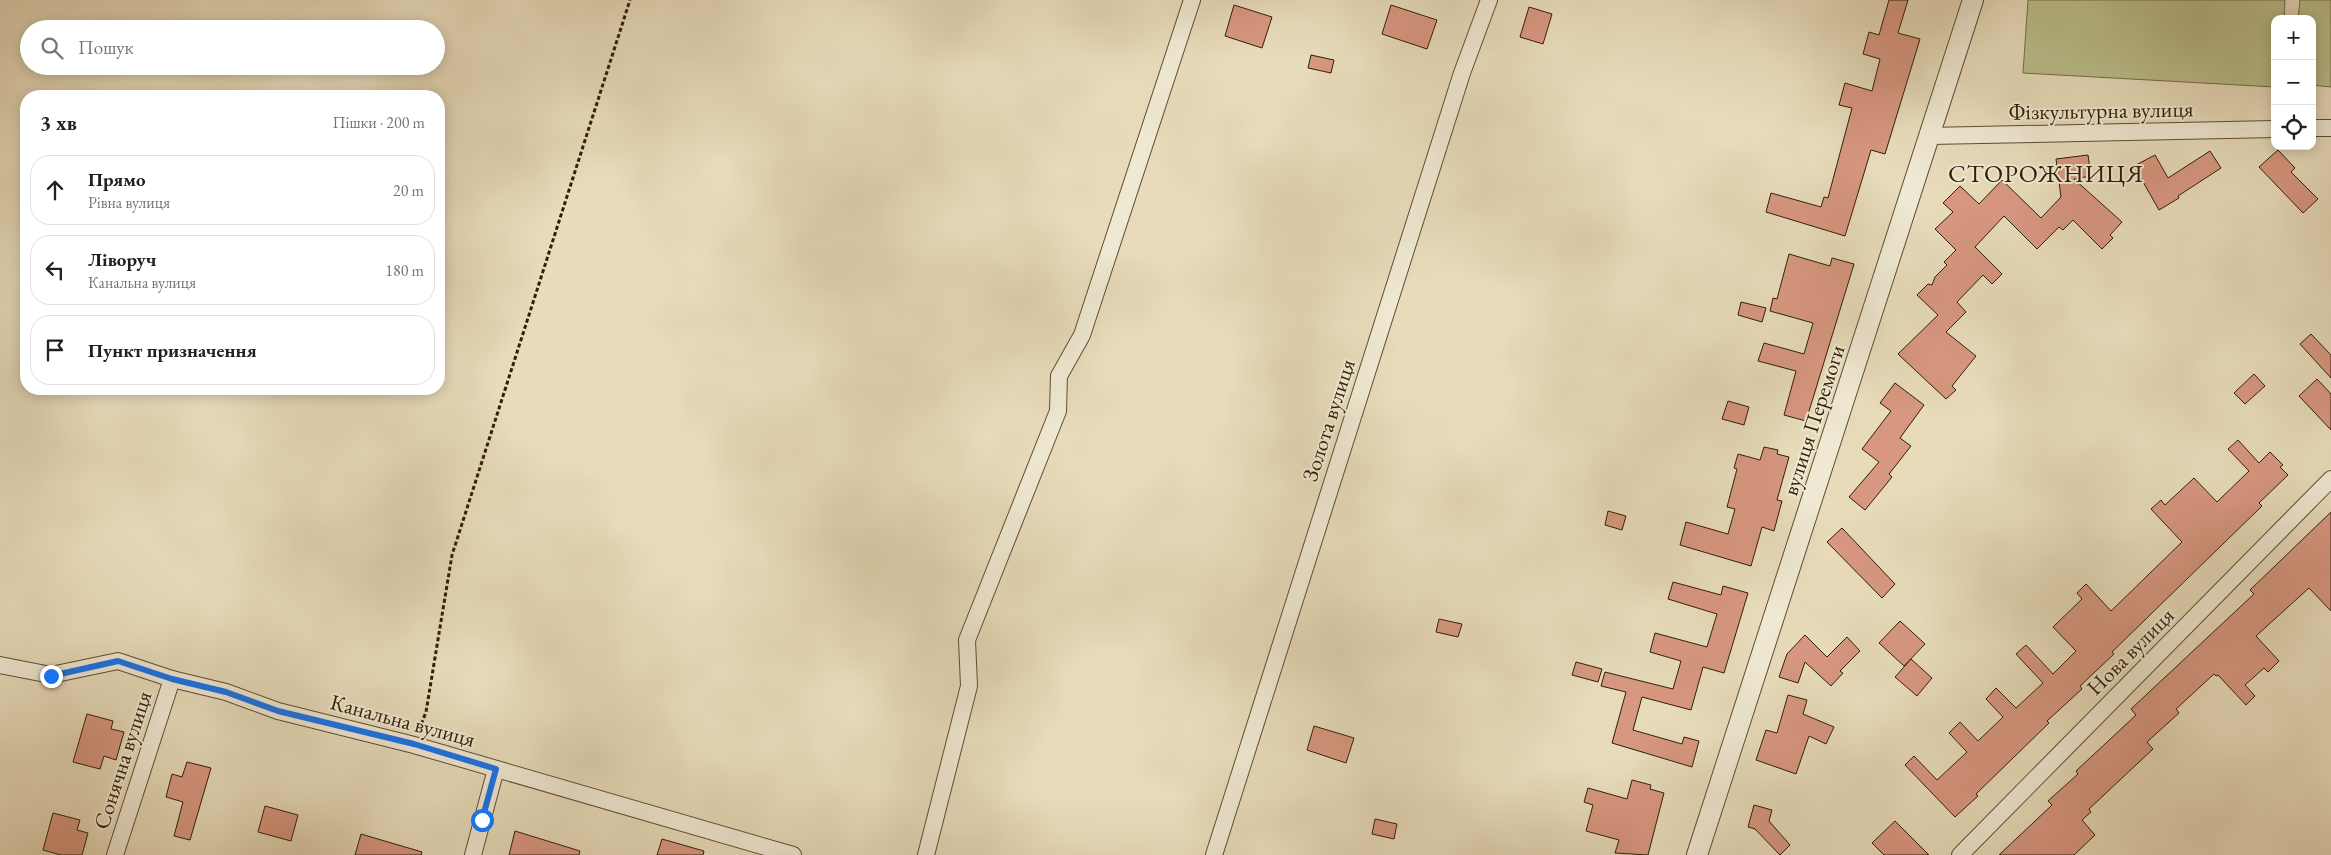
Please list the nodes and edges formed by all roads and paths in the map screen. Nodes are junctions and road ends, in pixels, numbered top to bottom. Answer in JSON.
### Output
{"nodes":[{"id":1,"x":630,"y":0,"type":"edge"},
{"id":2,"x":1192,"y":0,"type":"edge"},
{"id":3,"x":1489,"y":0,"type":"edge"},
{"id":4,"x":1973,"y":0,"type":"edge"},
{"id":5,"x":2316,"y":128,"type":"edge"},
{"id":6,"x":2331,"y":128,"type":"edge"},
{"id":7,"x":2271,"y":129,"type":"edge"},
{"id":8,"x":1929,"y":136,"type":"junction"},
{"id":9,"x":2331,"y":479,"type":"edge"},
{"id":10,"x":0,"y":665,"type":"edge"},
{"id":11,"x":172,"y":679,"type":"junction"},
{"id":12,"x":414,"y":744,"type":"junction"},
{"id":13,"x":496,"y":769,"type":"junction"},
{"id":14,"x":115,"y":855,"type":"edge"},
{"id":15,"x":473,"y":855,"type":"edge"},
{"id":16,"x":793,"y":855,"type":"edge"},
{"id":17,"x":926,"y":855,"type":"edge"},
{"id":18,"x":1214,"y":855,"type":"edge"},
{"id":19,"x":1697,"y":855,"type":"edge"},
{"id":20,"x":1960,"y":855,"type":"edge"}],
"edges":[{"from":1,"to":12,"type":"path"},
{"from":2,"to":17,"type":"street"},
{"from":3,"to":18,"type":"street","name":"Золота вулиця"},
{"from":4,"to":8,"type":"street","name":"вулиця Перемоги"},
{"from":5,"to":6,"type":"street"},
{"from":7,"to":8,"type":"street","name":"Фізкультурна вулиця"},
{"from":8,"to":19,"type":"street","name":"вулиця Перемоги"},
{"from":9,"to":20,"type":"street","name":"Нова вулиця"},
{"from":10,"to":11,"type":"street","name":"Канальна вулиця"},
{"from":11,"to":12,"type":"street","name":"Канальна вулиця"},
{"from":11,"to":14,"type":"street","name":"Сонячна вулиця"},
{"from":12,"to":13,"type":"street","name":"Канальна вулиця"},
{"from":13,"to":15,"type":"street"},
{"from":13,"to":16,"type":"street","name":"Канальна вулиця"}]}
